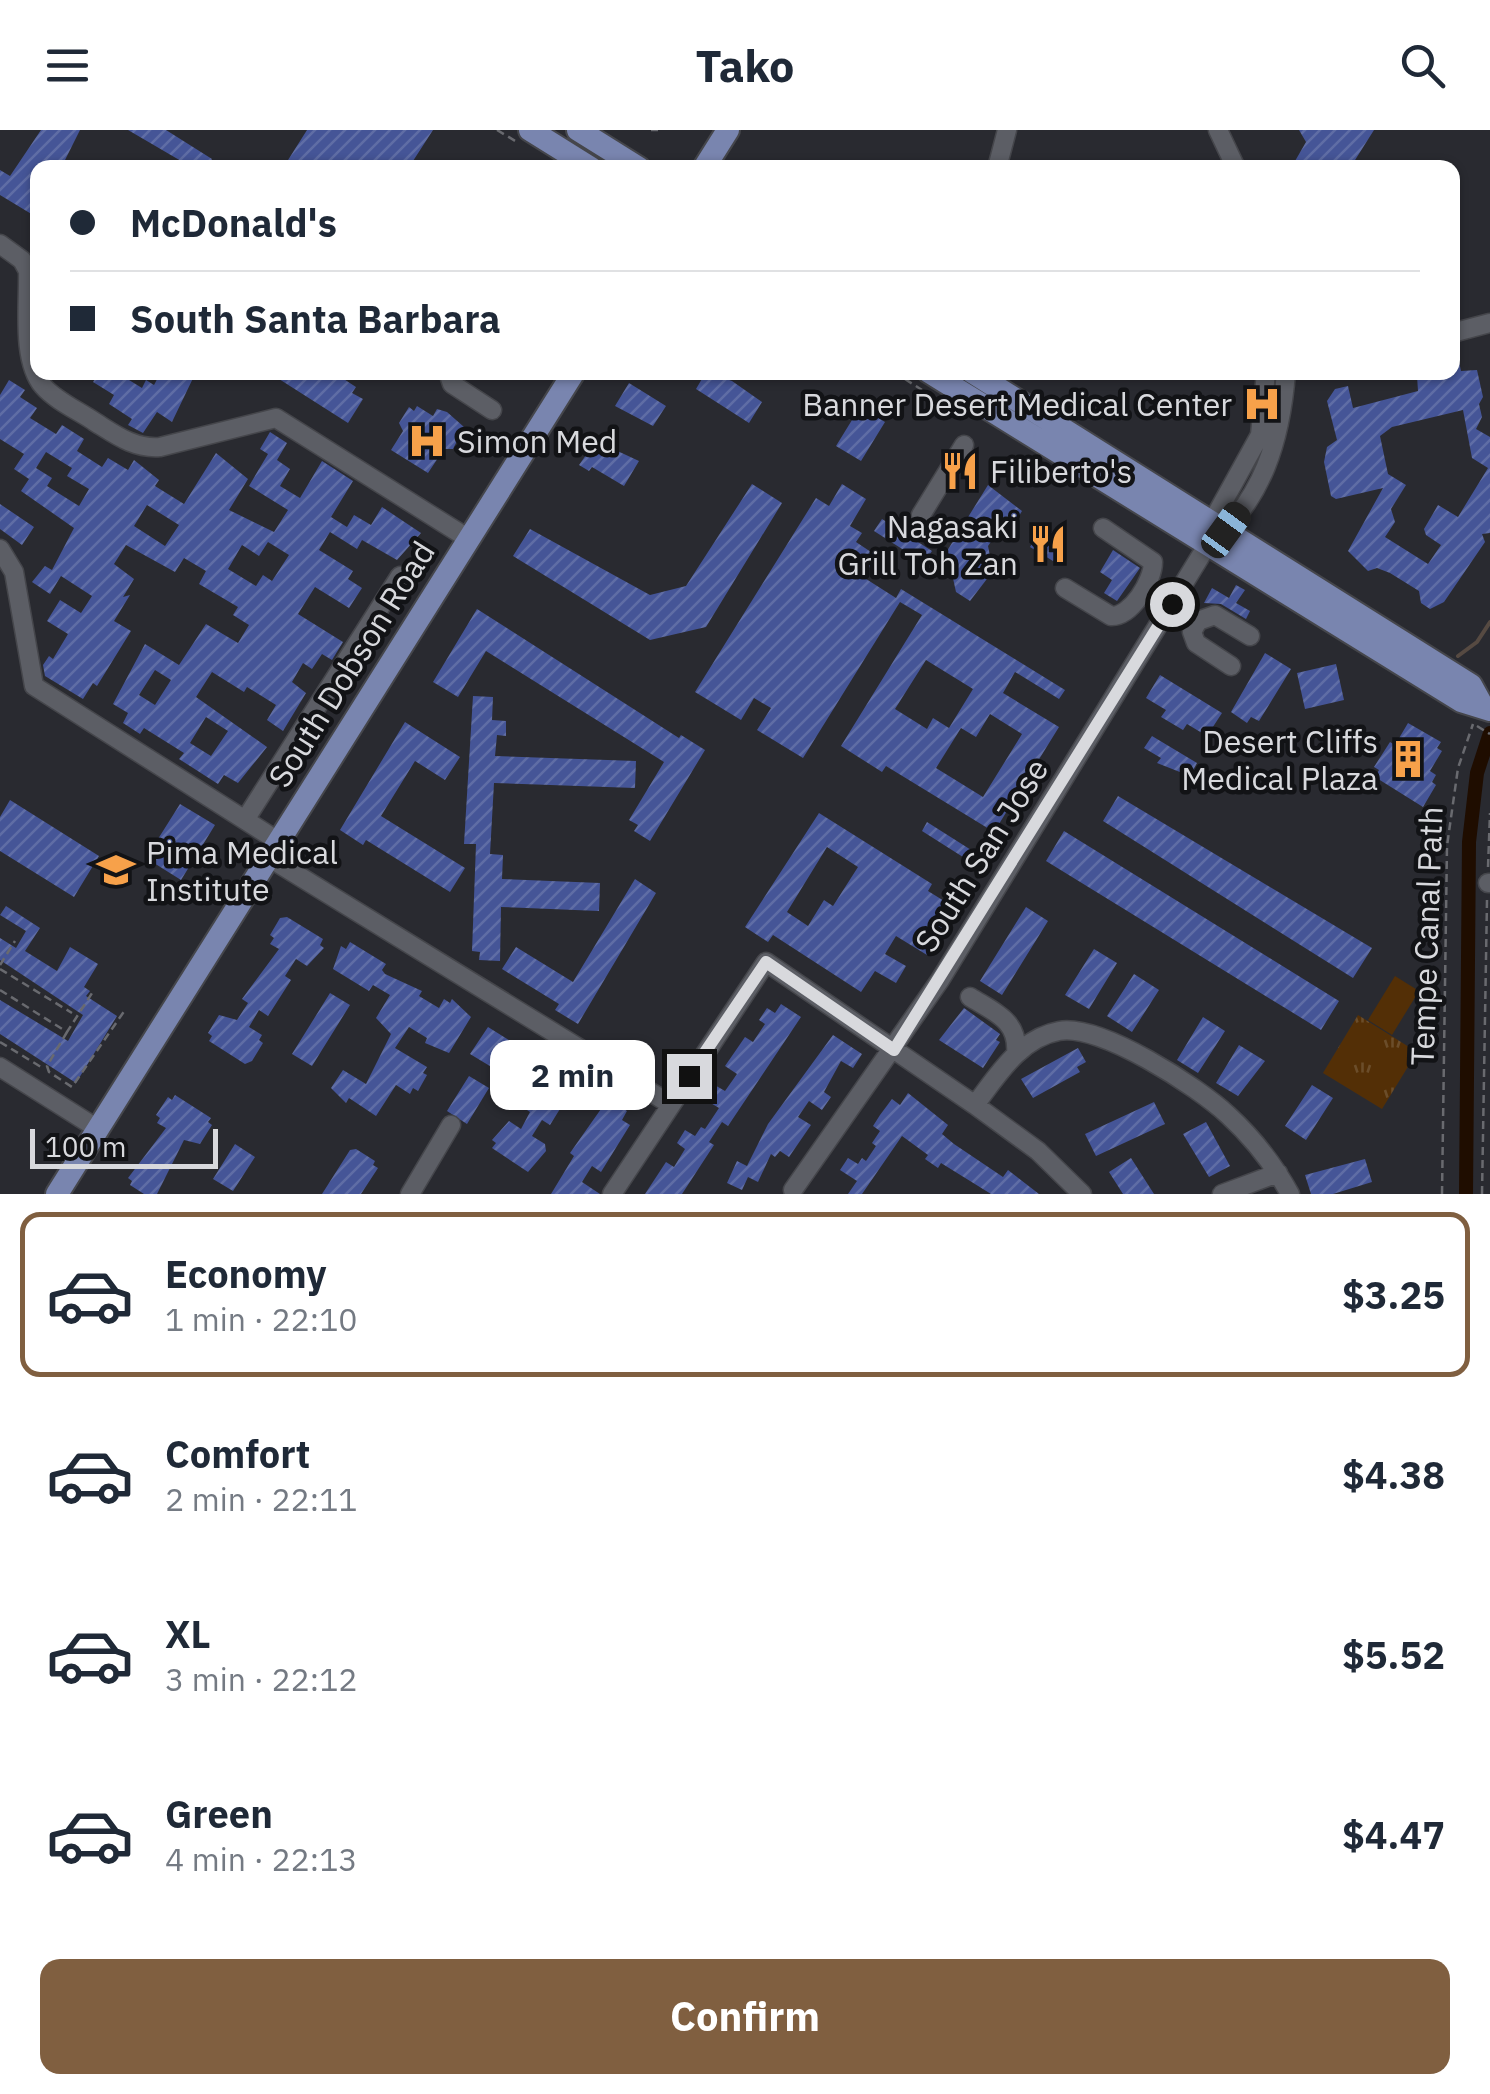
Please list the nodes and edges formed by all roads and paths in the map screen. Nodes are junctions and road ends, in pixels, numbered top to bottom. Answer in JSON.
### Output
{"nodes":[{"id":1,"x":530,"y":130,"type":"edge"},
{"id":2,"x":578,"y":130,"type":"edge"},
{"id":3,"x":651,"y":130,"type":"edge"},
{"id":4,"x":658,"y":130,"type":"edge"},
{"id":5,"x":728,"y":130,"type":"edge"},
{"id":6,"x":1006,"y":130,"type":"edge"},
{"id":7,"x":1218,"y":130,"type":"edge"},
{"id":8,"x":577,"y":160,"type":"edge"},
{"id":9,"x":626,"y":160,"type":"edge"},
{"id":10,"x":709,"y":160,"type":"edge"},
{"id":11,"x":1000,"y":160,"type":"edge"},
{"id":12,"x":1232,"y":160,"type":"edge"},
{"id":13,"x":0,"y":244,"type":"edge"},
{"id":14,"x":1490,"y":323,"type":"edge"},
{"id":15,"x":30,"y":327,"type":"edge"},
{"id":16,"x":1460,"y":331,"type":"edge"},
{"id":17,"x":39,"y":380,"type":"edge"},
{"id":18,"x":451,"y":380,"type":"edge"},
{"id":19,"x":569,"y":380,"type":"edge"},
{"id":20,"x":945,"y":380,"type":"edge"},
{"id":21,"x":982,"y":380,"type":"edge"},
{"id":22,"x":1266,"y":380,"type":"edge"},
{"id":23,"x":1285,"y":380,"type":"edge"},
{"id":24,"x":492,"y":410,"type":"dead end"},
{"id":25,"x":1033,"y":424,"type":"junction"},
{"id":26,"x":964,"y":445,"type":"dead end"},
{"id":27,"x":921,"y":516,"type":"dead end"},
{"id":28,"x":1103,"y":528,"type":"dead end"},
{"id":29,"x":1215,"y":532,"type":"junction"},
{"id":30,"x":469,"y":538,"type":"junction"},
{"id":31,"x":0,"y":549,"type":"edge"},
{"id":32,"x":400,"y":576,"type":"dead end"},
{"id":33,"x":1068,"y":584,"type":"dead end"},
{"id":34,"x":1250,"y":636,"type":"dead end"},
{"id":35,"x":1231,"y":666,"type":"dead end"},
{"id":36,"x":1484,"y":712,"type":"edge"},
{"id":37,"x":1490,"y":734,"type":"edge"},
{"id":38,"x":1490,"y":814,"type":"edge"},
{"id":39,"x":245,"y":820,"type":"junction"},
{"id":40,"x":273,"y":849,"type":"junction"},
{"id":41,"x":1489,"y":883,"type":"edge"},
{"id":42,"x":15,"y":941,"type":"dead end"},
{"id":43,"x":0,"y":967,"type":"edge"},
{"id":44,"x":0,"y":990,"type":"edge"},
{"id":45,"x":94,"y":990,"type":"dead end"},
{"id":46,"x":970,"y":997,"type":"dead end"},
{"id":47,"x":124,"y":1010,"type":"dead end"},
{"id":48,"x":80,"y":1013,"type":"junction"},
{"id":49,"x":72,"y":1014,"type":"junction"},
{"id":50,"x":75,"y":1021,"type":"junction"},
{"id":51,"x":68,"y":1032,"type":"junction"},
{"id":52,"x":0,"y":1042,"type":"edge"},
{"id":53,"x":894,"y":1050,"type":"junction"},
{"id":54,"x":1016,"y":1054,"type":"junction"},
{"id":55,"x":48,"y":1066,"type":"junction"},
{"id":56,"x":41,"y":1067,"type":"junction"},
{"id":57,"x":0,"y":1068,"type":"edge"},
{"id":58,"x":48,"y":1072,"type":"junction"},
{"id":59,"x":670,"y":1104,"type":"junction"},
{"id":60,"x":975,"y":1105,"type":"junction"},
{"id":61,"x":450,"y":1125,"type":"dead end"},
{"id":62,"x":98,"y":1128,"type":"junction"},
{"id":63,"x":1278,"y":1174,"type":"junction"},
{"id":64,"x":793,"y":1190,"type":"dead end"},
{"id":65,"x":57,"y":1194,"type":"edge"},
{"id":66,"x":410,"y":1194,"type":"edge"},
{"id":67,"x":612,"y":1194,"type":"edge"},
{"id":68,"x":1082,"y":1194,"type":"edge"},
{"id":69,"x":1222,"y":1194,"type":"edge"},
{"id":70,"x":1290,"y":1194,"type":"edge"},
{"id":71,"x":1442,"y":1194,"type":"edge"},
{"id":72,"x":1482,"y":1194,"type":"edge"}],
"edges":[{"from":1,"to":8,"type":"main road"},
{"from":2,"to":9,"type":"main road"},
{"from":3,"to":4,"type":"path"},
{"from":5,"to":10,"type":"main road"},
{"from":6,"to":11,"type":"street"},
{"from":7,"to":12,"type":"street"},
{"from":13,"to":15,"type":"street"},
{"from":14,"to":16,"type":"street"},
{"from":17,"to":30,"type":"street"},
{"from":18,"to":24,"type":"street"},
{"from":19,"to":30,"type":"main road","name":"South Dobson Road"},
{"from":20,"to":25,"type":"main road"},
{"from":21,"to":25,"type":"main road"},
{"from":22,"to":29,"type":"street"},
{"from":23,"to":29,"type":"street"},
{"from":25,"to":29,"type":"main road"},
{"from":26,"to":27,"type":"street"},
{"from":28,"to":33,"type":"street"},
{"from":29,"to":36,"type":"main road"},
{"from":29,"to":53,"type":"street","name":"South San Jose"},
{"from":30,"to":40,"type":"main road","name":"South Dobson Road"},
{"from":31,"to":39,"type":"street"},
{"from":32,"to":39,"type":"street"},
{"from":34,"to":35,"type":"street"},
{"from":36,"to":37,"type":"path"},
{"from":36,"to":71,"type":"path","name":"Tempe Canal Path"},
{"from":38,"to":41,"type":"path","name":"Tempe Canal Path"},
{"from":39,"to":40,"type":"street"},
{"from":40,"to":59,"type":"street"},
{"from":40,"to":62,"type":"main road","name":"South Dobson Road"},
{"from":41,"to":72,"type":"path","name":"Tempe Canal Path"},
{"from":42,"to":43,"type":"path"},
{"from":43,"to":49,"type":"path"},
{"from":44,"to":51,"type":"path"},
{"from":45,"to":48,"type":"path"},
{"from":46,"to":54,"type":"street"},
{"from":47,"to":58,"type":"path"},
{"from":48,"to":49,"type":"path"},
{"from":48,"to":50,"type":"path"},
{"from":49,"to":50,"type":"path"},
{"from":50,"to":51,"type":"path"},
{"from":51,"to":55,"type":"path"},
{"from":52,"to":56,"type":"path"},
{"from":53,"to":59,"type":"street"},
{"from":53,"to":60,"type":"street"},
{"from":53,"to":64,"type":"street","name":"South San Jose"},
{"from":54,"to":60,"type":"street"},
{"from":54,"to":63,"type":"street"},
{"from":55,"to":56,"type":"path"},
{"from":55,"to":58,"type":"path"},
{"from":56,"to":58,"type":"path"},
{"from":57,"to":62,"type":"street"},
{"from":59,"to":67,"type":"street"},
{"from":60,"to":68,"type":"street"},
{"from":61,"to":66,"type":"street"},
{"from":62,"to":65,"type":"main road","name":"South Dobson Road"},
{"from":63,"to":69,"type":"street"},
{"from":63,"to":70,"type":"street"}]}
